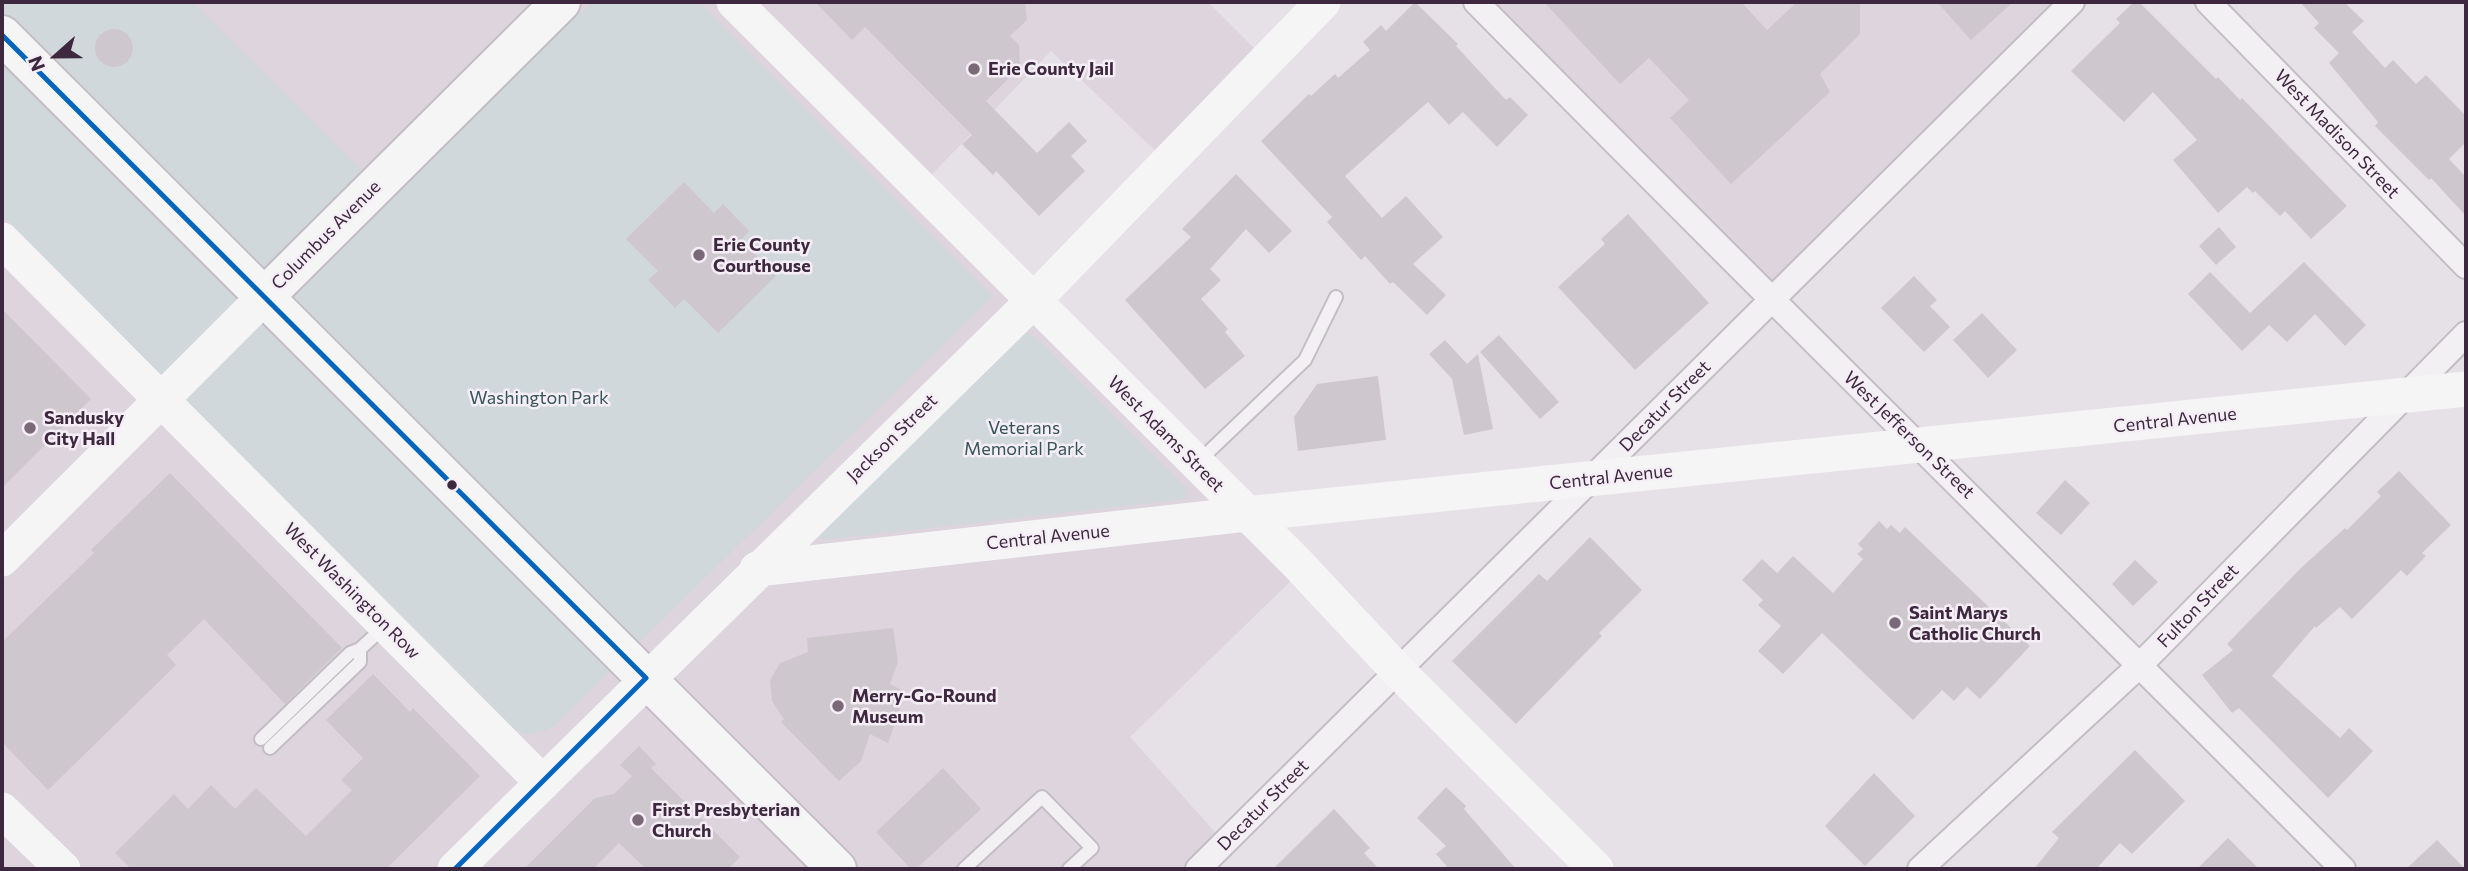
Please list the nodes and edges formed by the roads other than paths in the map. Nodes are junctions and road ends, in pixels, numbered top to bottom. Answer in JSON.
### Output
{"nodes":[{"id":1,"x":561,"y":2,"type":"edge"},
{"id":2,"x":734,"y":2,"type":"edge"},
{"id":3,"x":1322,"y":2,"type":"edge"},
{"id":4,"x":1476,"y":2,"type":"edge"},
{"id":5,"x":2073,"y":2,"type":"edge"},
{"id":6,"x":2208,"y":2,"type":"edge"},
{"id":7,"x":2,"y":35,"type":"edge"},
{"id":8,"x":2,"y":240,"type":"edge"},
{"id":9,"x":2466,"y":266,"type":"edge"},
{"id":10,"x":265,"y":296,"type":"junction"},
{"id":11,"x":1336,"y":297,"type":"dead end"},
{"id":12,"x":1033,"y":301,"type":"junction"},
{"id":13,"x":1771,"y":301,"type":"junction"},
{"id":14,"x":2466,"y":334,"type":"edge"},
{"id":15,"x":2466,"y":388,"type":"edge"},
{"id":16,"x":2406,"y":395,"type":"junction"},
{"id":17,"x":162,"y":399,"type":"junction"},
{"id":18,"x":1922,"y":446,"type":"junction"},
{"id":19,"x":1196,"y":464,"type":"junction"},
{"id":20,"x":1592,"y":478,"type":"junction"},
{"id":21,"x":1246,"y":514,"type":"junction"},
{"id":22,"x":2,"y":559,"type":"edge"},
{"id":23,"x":757,"y":569,"type":"junction"},
{"id":24,"x":386,"y":625,"type":"junction"},
{"id":25,"x":2140,"y":665,"type":"junction"},
{"id":26,"x":1398,"y":671,"type":"junction"},
{"id":27,"x":646,"y":678,"type":"junction"},
{"id":28,"x":265,"y":743,"type":"dead end"},
{"id":29,"x":542,"y":782,"type":"junction"},
{"id":30,"x":2,"y":810,"type":"edge"},
{"id":31,"x":63,"y":869,"type":"edge"},
{"id":32,"x":455,"y":869,"type":"edge"},
{"id":33,"x":837,"y":869,"type":"edge"},
{"id":34,"x":964,"y":869,"type":"edge"},
{"id":35,"x":1069,"y":869,"type":"edge"},
{"id":36,"x":1198,"y":869,"type":"edge"},
{"id":37,"x":1597,"y":869,"type":"edge"},
{"id":38,"x":1920,"y":869,"type":"edge"},
{"id":39,"x":2343,"y":869,"type":"edge"}],
"edges":[{"from":1,"to":10,"type":"main road","name":"Columbus Avenue"},
{"from":2,"to":12,"type":"street","name":"West Adams Street"},
{"from":3,"to":12,"type":"street","name":"Jackson Street"},
{"from":4,"to":13,"type":"street","name":"West Jefferson Street"},
{"from":5,"to":13,"type":"street","name":"Decatur Street"},
{"from":6,"to":9,"type":"street","name":"West Madison Street"},
{"from":7,"to":10,"type":"main road"},
{"from":8,"to":17,"type":"street","name":"West Washington Row"},
{"from":10,"to":17,"type":"street","name":"Columbus Avenue"},
{"from":10,"to":27,"type":"main road"},
{"from":11,"to":19,"type":"lane"},
{"from":12,"to":19,"type":"street","name":"West Adams Street"},
{"from":12,"to":23,"type":"street","name":"Jackson Street"},
{"from":13,"to":18,"type":"street","name":"West Jefferson Street"},
{"from":13,"to":20,"type":"street","name":"Decatur Street"},
{"from":14,"to":16,"type":"street","name":"Fulton Street"},
{"from":15,"to":16,"type":"street","name":"Central Avenue"},
{"from":16,"to":18,"type":"street","name":"Central Avenue"},
{"from":16,"to":25,"type":"street","name":"Fulton Street"},
{"from":17,"to":22,"type":"street","name":"Columbus Avenue"},
{"from":17,"to":24,"type":"street","name":"West Washington Row"},
{"from":18,"to":20,"type":"street","name":"Central Avenue"},
{"from":18,"to":25,"type":"street","name":"West Jefferson Street"},
{"from":19,"to":21,"type":"street","name":"West Adams Street"},
{"from":20,"to":21,"type":"street","name":"Central Avenue"},
{"from":20,"to":26,"type":"street","name":"Decatur Street"},
{"from":21,"to":23,"type":"street","name":"Central Avenue"},
{"from":21,"to":26,"type":"street","name":"West Adams Street"},
{"from":23,"to":27,"type":"street","name":"Jackson Street"},
{"from":24,"to":28,"type":"lane"},
{"from":24,"to":29,"type":"street","name":"West Washington Row"},
{"from":25,"to":38,"type":"street","name":"Fulton Street"},
{"from":25,"to":39,"type":"street","name":"West Jefferson Street"},
{"from":26,"to":36,"type":"street","name":"Decatur Street"},
{"from":26,"to":37,"type":"street","name":"West Adams Street"},
{"from":27,"to":29,"type":"street","name":"Jackson Street"},
{"from":27,"to":33,"type":"main road"},
{"from":29,"to":32,"type":"street","name":"Jackson Street"},
{"from":30,"to":31,"type":"street"},
{"from":34,"to":35,"type":"lane"}]}
